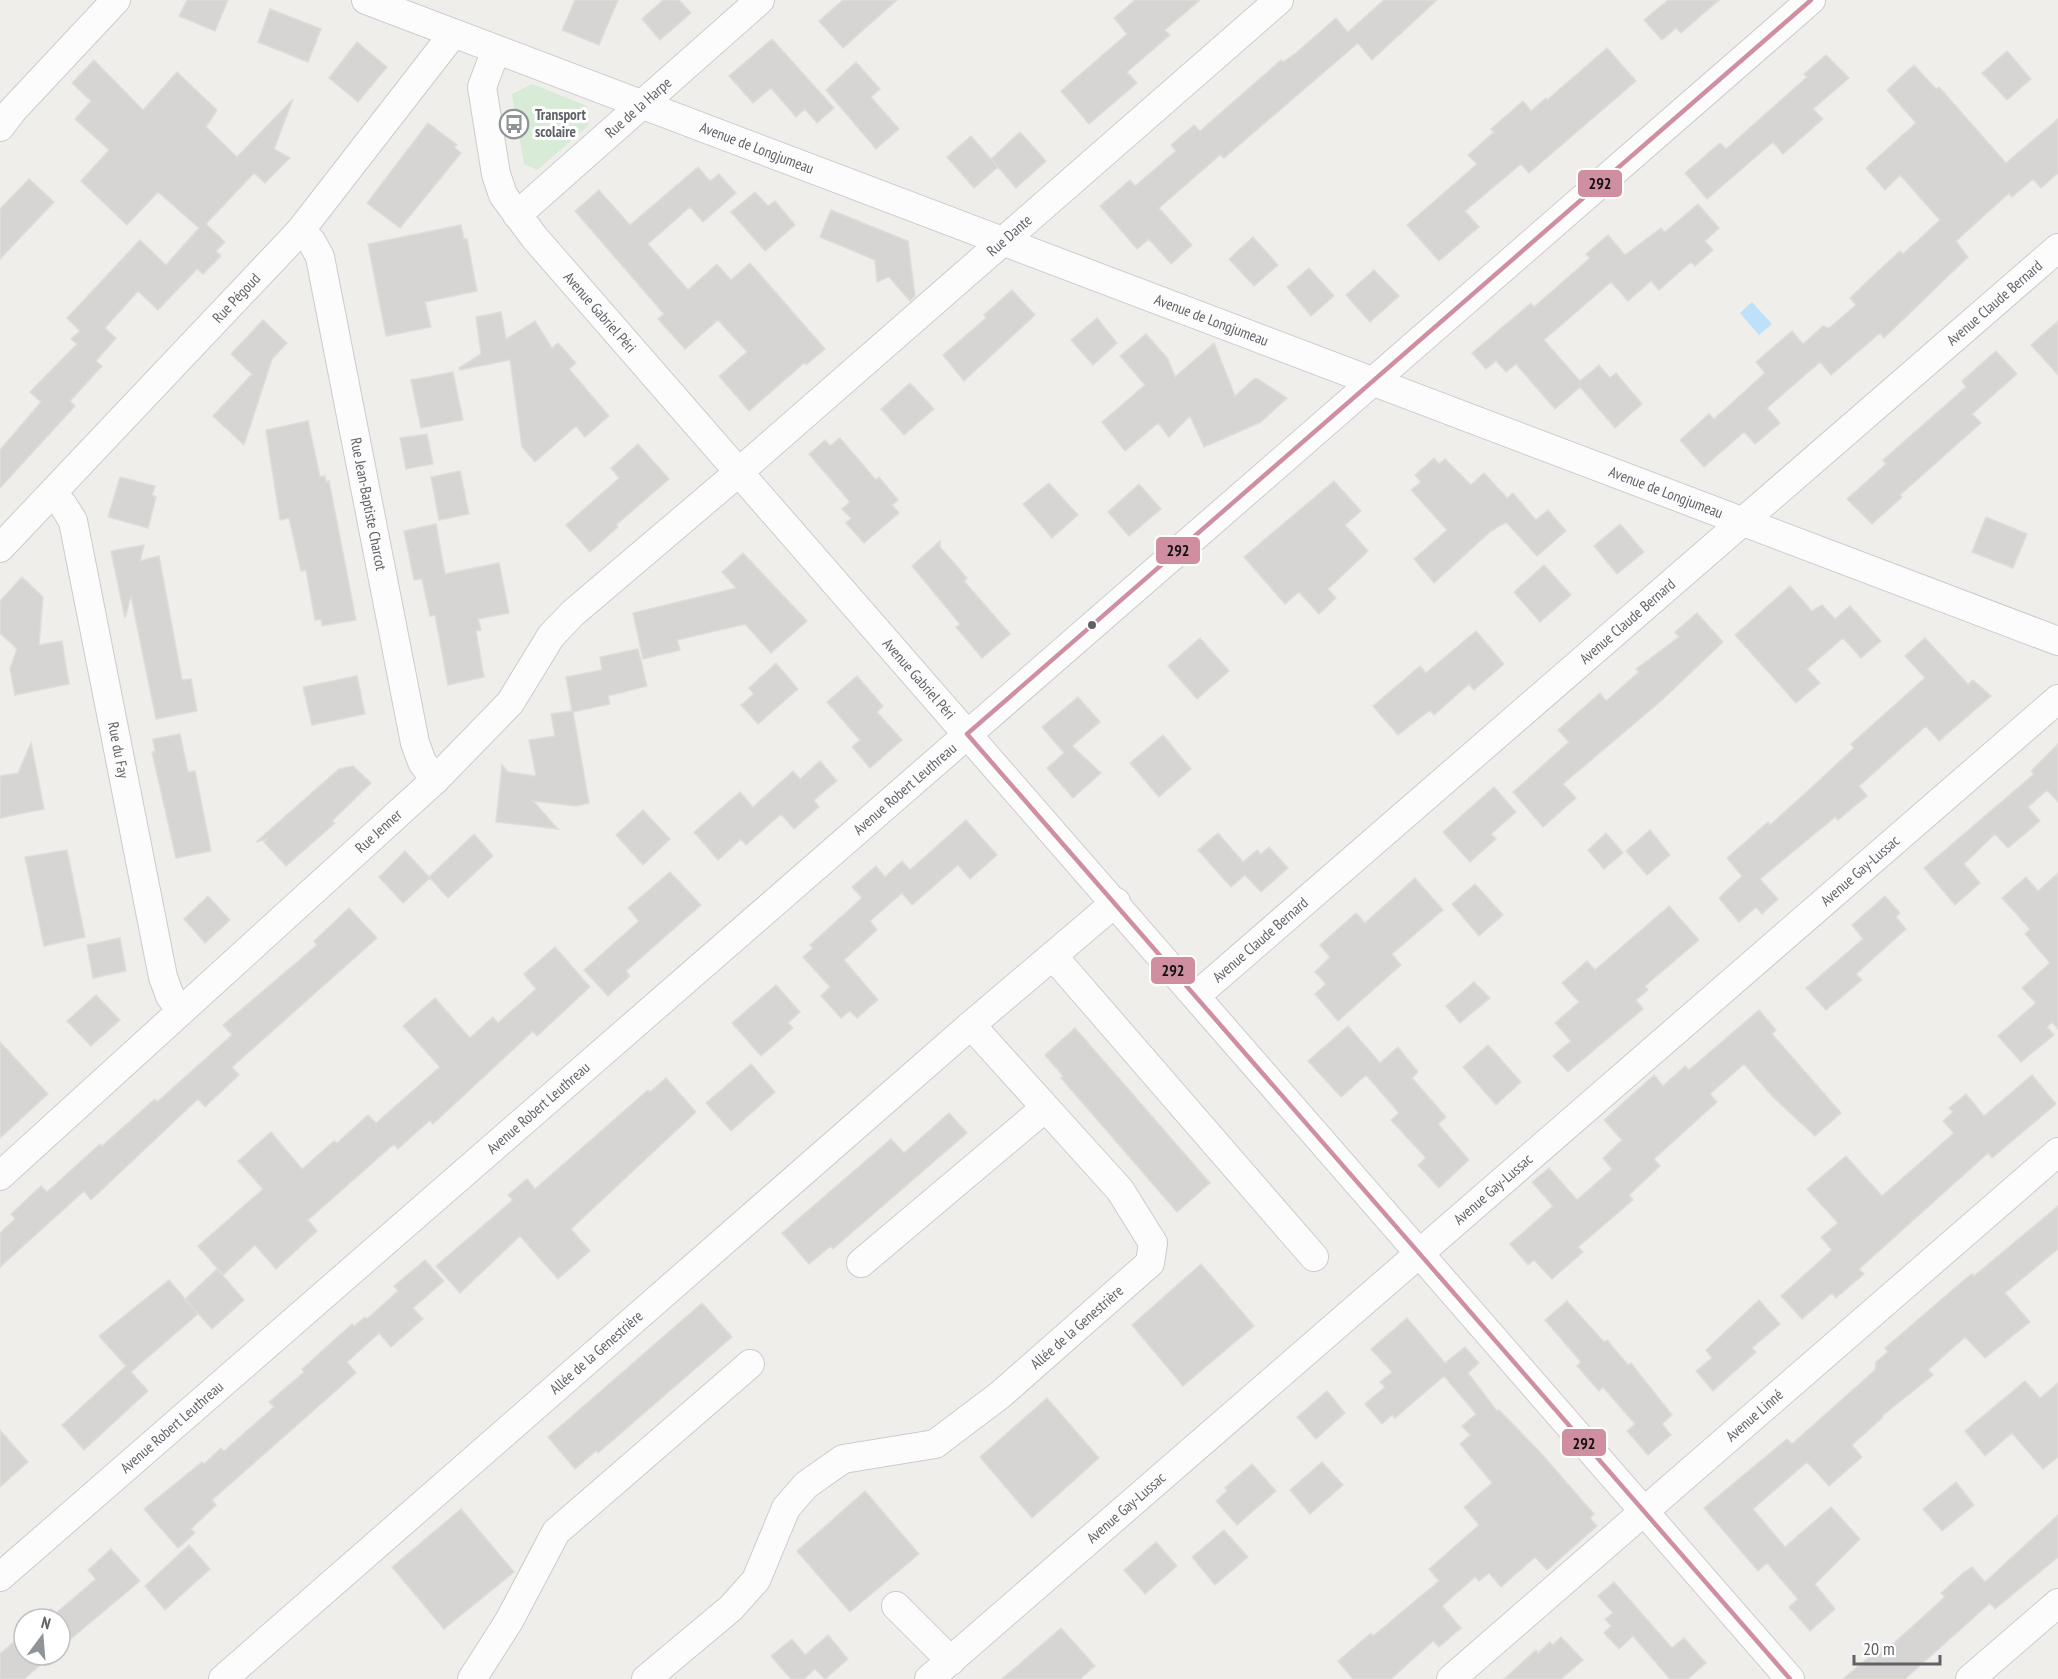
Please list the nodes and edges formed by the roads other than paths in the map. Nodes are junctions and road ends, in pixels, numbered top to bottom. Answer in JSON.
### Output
{"nodes":[{"id":1,"x":116,"y":0,"type":"edge"},
{"id":2,"x":366,"y":0,"type":"edge"},
{"id":3,"x":760,"y":0,"type":"edge"},
{"id":4,"x":1279,"y":0,"type":"edge"},
{"id":5,"x":1811,"y":0,"type":"edge"},
{"id":6,"x":453,"y":34,"type":"junction"},
{"id":7,"x":496,"y":50,"type":"junction"},
{"id":8,"x":643,"y":104,"type":"junction"},
{"id":9,"x":0,"y":128,"type":"edge"},
{"id":10,"x":517,"y":215,"type":"junction"},
{"id":11,"x":300,"y":231,"type":"junction"},
{"id":12,"x":1004,"y":240,"type":"junction"},
{"id":13,"x":2058,"y":248,"type":"edge"},
{"id":14,"x":1372,"y":382,"type":"junction"},
{"id":15,"x":739,"y":472,"type":"junction"},
{"id":16,"x":52,"y":494,"type":"junction"},
{"id":17,"x":1744,"y":520,"type":"junction"},
{"id":18,"x":0,"y":548,"type":"edge"},
{"id":19,"x":2058,"y":641,"type":"edge"},
{"id":20,"x":2058,"y":699,"type":"edge"},
{"id":21,"x":967,"y":734,"type":"junction"},
{"id":22,"x":435,"y":780,"type":"junction"},
{"id":23,"x":1116,"y":902,"type":"junction"},
{"id":24,"x":1053,"y":956,"type":"junction"},
{"id":25,"x":1197,"y":995,"type":"junction"},
{"id":26,"x":181,"y":1011,"type":"junction"},
{"id":27,"x":971,"y":1025,"type":"junction"},
{"id":28,"x":1045,"y":1108,"type":"junction"},
{"id":29,"x":2058,"y":1152,"type":"edge"},
{"id":30,"x":0,"y":1176,"type":"edge"},
{"id":31,"x":1419,"y":1255,"type":"junction"},
{"id":32,"x":1314,"y":1257,"type":"dead end"},
{"id":33,"x":861,"y":1263,"type":"dead end"},
{"id":34,"x":750,"y":1364,"type":"dead end"},
{"id":35,"x":1644,"y":1512,"type":"junction"},
{"id":36,"x":0,"y":1577,"type":"edge"},
{"id":37,"x":2058,"y":1603,"type":"edge"},
{"id":38,"x":896,"y":1606,"type":"dead end"},
{"id":39,"x":951,"y":1660,"type":"junction"},
{"id":40,"x":223,"y":1679,"type":"edge"},
{"id":41,"x":472,"y":1679,"type":"edge"},
{"id":42,"x":646,"y":1679,"type":"edge"},
{"id":43,"x":929,"y":1679,"type":"edge"},
{"id":44,"x":1451,"y":1679,"type":"edge"},
{"id":45,"x":1790,"y":1679,"type":"edge"},
{"id":46,"x":1970,"y":1679,"type":"edge"}],
"edges":[{"from":1,"to":9,"type":"street"},
{"from":2,"to":6,"type":"street","name":"Avenue de Longjumeau"},
{"from":3,"to":8,"type":"street","name":"Rue de la Harpe"},
{"from":4,"to":12,"type":"street","name":"Rue Dante"},
{"from":5,"to":14,"type":"street","name":"Avenue Robert Leuthreau"},
{"from":6,"to":7,"type":"street","name":"Avenue de Longjumeau"},
{"from":6,"to":11,"type":"street","name":"Rue Pégoud"},
{"from":7,"to":8,"type":"street","name":"Avenue de Longjumeau"},
{"from":7,"to":10,"type":"street","name":"Avenue Gabriel Péri"},
{"from":8,"to":10,"type":"street","name":"Rue de la Harpe"},
{"from":8,"to":12,"type":"street","name":"Avenue de Longjumeau"},
{"from":10,"to":15,"type":"street","name":"Avenue Gabriel Péri"},
{"from":11,"to":16,"type":"street","name":"Rue Pégoud"},
{"from":11,"to":22,"type":"street","name":"Rue Jean-Baptiste Charcot"},
{"from":12,"to":14,"type":"street","name":"Avenue de Longjumeau"},
{"from":12,"to":15,"type":"street","name":"Rue Dante"},
{"from":13,"to":17,"type":"street","name":"Avenue Claude Bernard"},
{"from":14,"to":17,"type":"street","name":"Avenue de Longjumeau"},
{"from":14,"to":21,"type":"street","name":"Avenue Robert Leuthreau"},
{"from":15,"to":21,"type":"street","name":"Avenue Gabriel Péri"},
{"from":15,"to":22,"type":"street","name":"Rue Jenner"},
{"from":16,"to":18,"type":"street","name":"Rue Pégoud"},
{"from":16,"to":26,"type":"street","name":"Rue du Fay"},
{"from":17,"to":19,"type":"street","name":"Avenue de Longjumeau"},
{"from":17,"to":25,"type":"street","name":"Avenue Claude Bernard"},
{"from":20,"to":31,"type":"street","name":"Avenue Gay-Lussac"},
{"from":21,"to":23,"type":"street","name":"Avenue Gabriel Péri"},
{"from":21,"to":36,"type":"street","name":"Avenue Robert Leuthreau"},
{"from":22,"to":26,"type":"street","name":"Rue Jenner"},
{"from":23,"to":24,"type":"street","name":"Allée de la Genestrière"},
{"from":23,"to":25,"type":"street","name":"Avenue Gabriel Péri"},
{"from":24,"to":27,"type":"street","name":"Allée de la Genestrière"},
{"from":24,"to":32,"type":"street"},
{"from":25,"to":31,"type":"street","name":"Avenue Gabriel Péri"},
{"from":26,"to":30,"type":"street","name":"Rue Jenner"},
{"from":27,"to":28,"type":"street","name":"Allée de la Genestrière"},
{"from":27,"to":40,"type":"street","name":"Allée de la Genestrière"},
{"from":28,"to":33,"type":"street"},
{"from":28,"to":42,"type":"street","name":"Allée de la Genestrière"},
{"from":29,"to":35,"type":"street","name":"Avenue Linné"},
{"from":31,"to":35,"type":"street","name":"Avenue Gabriel Péri"},
{"from":31,"to":39,"type":"street","name":"Avenue Gay-Lussac"},
{"from":34,"to":41,"type":"street"},
{"from":35,"to":44,"type":"street","name":"Avenue Linné"},
{"from":35,"to":45,"type":"street","name":"Avenue Gabriel Péri"},
{"from":37,"to":46,"type":"street"},
{"from":38,"to":39,"type":"street"},
{"from":39,"to":43,"type":"street","name":"Avenue Gay-Lussac"}]}
